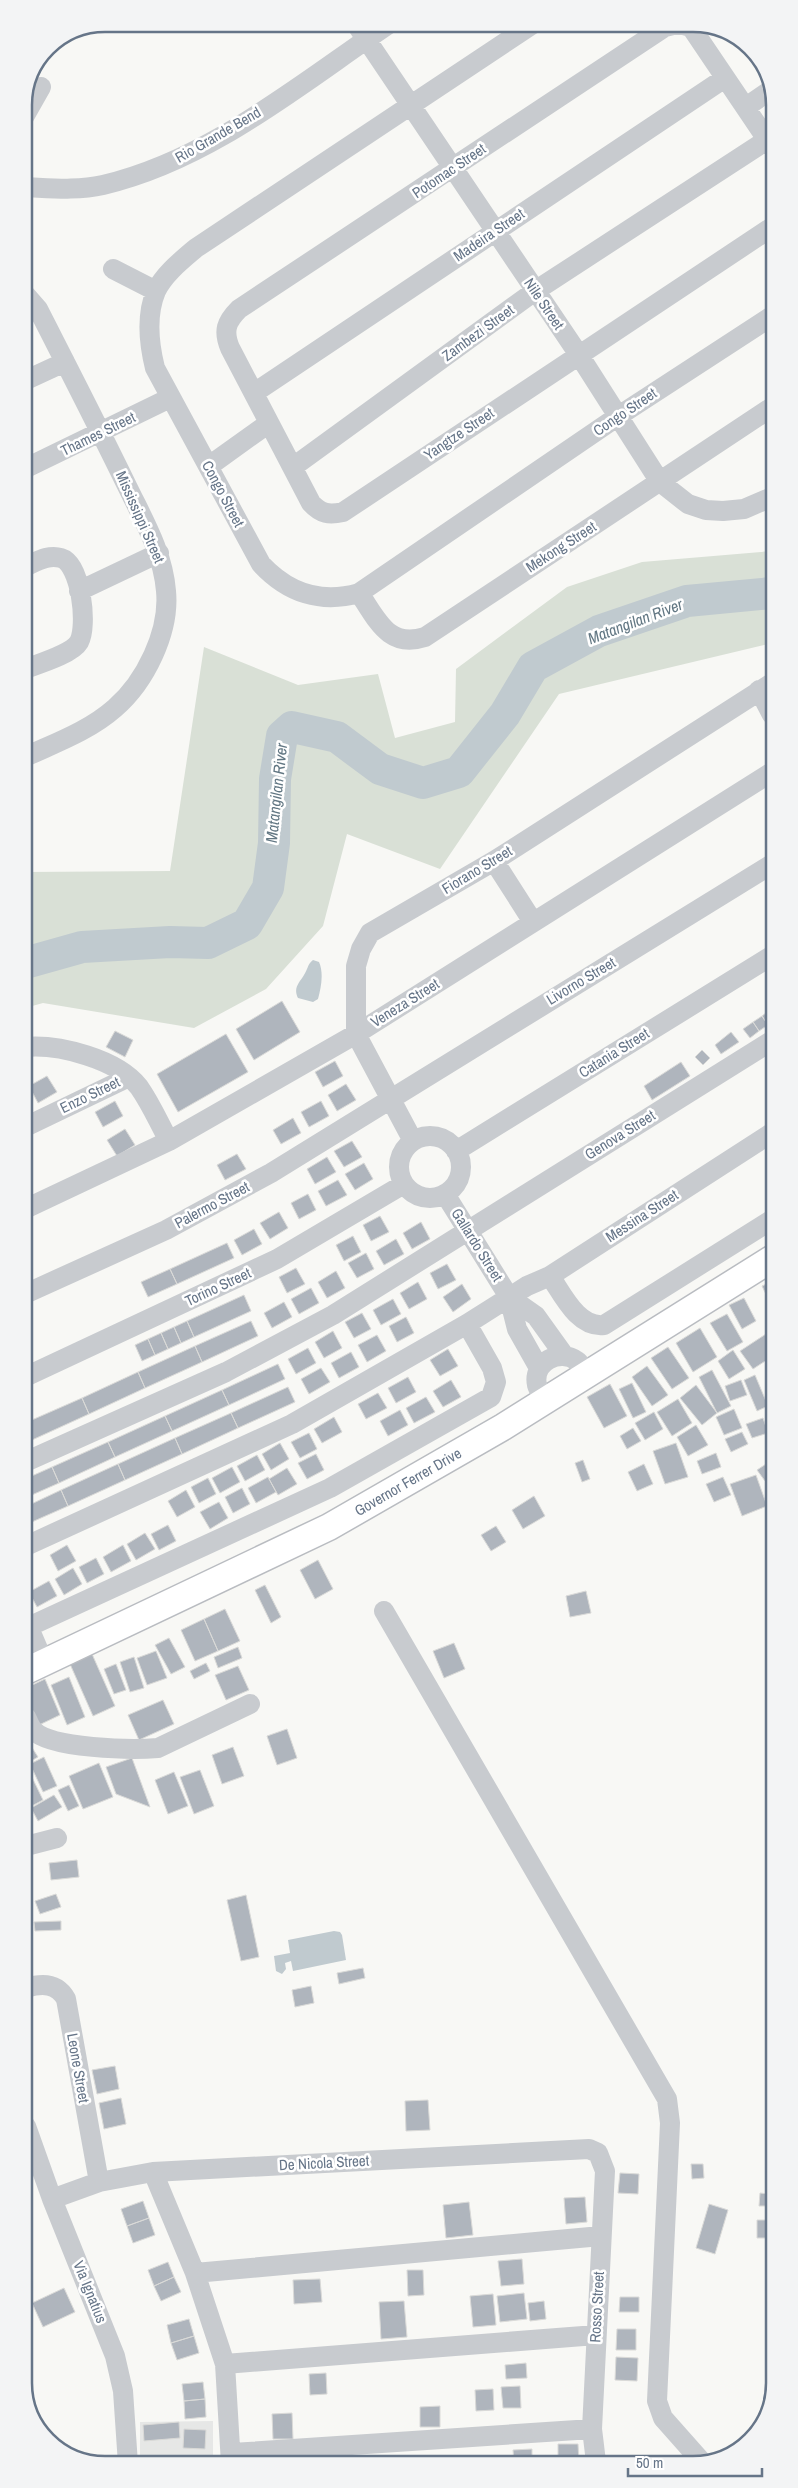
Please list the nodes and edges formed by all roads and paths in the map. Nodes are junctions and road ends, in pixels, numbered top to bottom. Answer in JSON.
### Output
{"nodes":[{"id":1,"x":361,"y":32,"type":"edge"},
{"id":2,"x":520,"y":33,"type":"edge"},
{"id":3,"x":656,"y":33,"type":"edge"},
{"id":4,"x":694,"y":33,"type":"edge"},
{"id":5,"x":725,"y":78,"type":"junction"},
{"id":6,"x":41,"y":87,"type":"dead end"},
{"id":7,"x":765,"y":94,"type":"edge"},
{"id":8,"x":33,"y":102,"type":"edge"},
{"id":9,"x":410,"y":106,"type":"junction"},
{"id":10,"x":746,"y":107,"type":"junction"},
{"id":11,"x":766,"y":138,"type":"edge"},
{"id":12,"x":766,"y":145,"type":"edge"},
{"id":13,"x":452,"y":168,"type":"junction"},
{"id":14,"x":32,"y":187,"type":"edge"},
{"id":15,"x":495,"y":231,"type":"junction"},
{"id":16,"x":766,"y":231,"type":"edge"},
{"id":17,"x":113,"y":269,"type":"dead end"},
{"id":18,"x":156,"y":291,"type":"junction"},
{"id":19,"x":535,"y":291,"type":"junction"},
{"id":20,"x":32,"y":302,"type":"edge"},
{"id":21,"x":766,"y":320,"type":"edge"},
{"id":22,"x":226,"y":325,"type":"joint"},
{"id":23,"x":578,"y":355,"type":"junction"},
{"id":24,"x":65,"y":362,"type":"junction"},
{"id":25,"x":32,"y":377,"type":"edge"},
{"id":26,"x":254,"y":393,"type":"junction"},
{"id":27,"x":170,"y":398,"type":"junction"},
{"id":28,"x":766,"y":411,"type":"edge"},
{"id":29,"x":617,"y":417,"type":"junction"},
{"id":30,"x":269,"y":422,"type":"junction"},
{"id":31,"x":102,"y":433,"type":"junction"},
{"id":32,"x":32,"y":465,"type":"edge"},
{"id":33,"x":209,"y":466,"type":"junction"},
{"id":34,"x":293,"y":467,"type":"junction"},
{"id":35,"x":660,"y":482,"type":"junction"},
{"id":36,"x":766,"y":500,"type":"edge"},
{"id":37,"x":159,"y":553,"type":"junction"},
{"id":38,"x":32,"y":564,"type":"edge"},
{"id":39,"x":80,"y":591,"type":"junction"},
{"id":40,"x":359,"y":593,"type":"junction"},
{"id":41,"x":32,"y":666,"type":"edge"},
{"id":42,"x":765,"y":686,"type":"edge"},
{"id":43,"x":32,"y":754,"type":"edge"},
{"id":44,"x":766,"y":776,"type":"edge"},
{"id":45,"x":494,"y":861,"type":"junction"},
{"id":46,"x":766,"y":868,"type":"edge"},
{"id":47,"x":533,"y":922,"type":"junction"},
{"id":48,"x":766,"y":960,"type":"edge"},
{"id":49,"x":356,"y":1034,"type":"junction"},
{"id":50,"x":766,"y":1044,"type":"edge"},
{"id":51,"x":32,"y":1048,"type":"edge"},
{"id":52,"x":129,"y":1076,"type":"junction"},
{"id":53,"x":390,"y":1098,"type":"junction"},
{"id":54,"x":32,"y":1124,"type":"edge"},
{"id":55,"x":766,"y":1137,"type":"edge"},
{"id":56,"x":413,"y":1140,"type":"junction"},
{"id":57,"x":169,"y":1141,"type":"junction"},
{"id":58,"x":456,"y":1151,"type":"junction"},
{"id":59,"x":404,"y":1184,"type":"junction"},
{"id":60,"x":445,"y":1194,"type":"junction"},
{"id":61,"x":32,"y":1206,"type":"edge"},
{"id":62,"x":766,"y":1223,"type":"edge"},
{"id":63,"x":468,"y":1231,"type":"junction"},
{"id":64,"x":766,"y":1262,"type":"edge"},
{"id":65,"x":550,"y":1276,"type":"junction"},
{"id":66,"x":32,"y":1291,"type":"edge"},
{"id":67,"x":509,"y":1297,"type":"junction"},
{"id":68,"x":467,"y":1324,"type":"junction"},
{"id":69,"x":564,"y":1355,"type":"junction"},
{"id":70,"x":539,"y":1368,"type":"junction"},
{"id":71,"x":586,"y":1374,"type":"junction"},
{"id":72,"x":32,"y":1375,"type":"edge"},
{"id":73,"x":544,"y":1399,"type":"junction"},
{"id":74,"x":32,"y":1459,"type":"edge"},
{"id":75,"x":32,"y":1543,"type":"edge"},
{"id":76,"x":384,"y":1611,"type":"dead end"},
{"id":77,"x":32,"y":1622,"type":"edge"},
{"id":78,"x":32,"y":1651,"type":"edge"},
{"id":79,"x":35,"y":1667,"type":"edge"},
{"id":80,"x":250,"y":1704,"type":"dead end"},
{"id":81,"x":32,"y":1728,"type":"edge"},
{"id":82,"x":57,"y":1838,"type":"dead end"},
{"id":83,"x":32,"y":1844,"type":"edge"},
{"id":84,"x":32,"y":1987,"type":"edge"},
{"id":85,"x":32,"y":2143,"type":"edge"},
{"id":86,"x":598,"y":2153,"type":"joint"},
{"id":87,"x":153,"y":2172,"type":"junction"},
{"id":88,"x":99,"y":2182,"type":"junction"},
{"id":89,"x":52,"y":2199,"type":"junction"},
{"id":90,"x":601,"y":2236,"type":"junction"},
{"id":91,"x":196,"y":2273,"type":"junction"},
{"id":92,"x":596,"y":2335,"type":"junction"},
{"id":93,"x":225,"y":2364,"type":"junction"},
{"id":94,"x":592,"y":2429,"type":"junction"},
{"id":95,"x":127,"y":2455,"type":"edge"},
{"id":96,"x":232,"y":2455,"type":"edge"},
{"id":97,"x":266,"y":2455,"type":"edge"},
{"id":98,"x":595,"y":2456,"type":"edge"},
{"id":99,"x":696,"y":2456,"type":"edge"}],
"edges":[{"from":1,"to":9,"type":"street","name":"Nile Street"},
{"from":1,"to":14,"type":"street","name":"Rio Grande Bend"},
{"from":2,"to":9,"type":"street","name":"Congo Street"},
{"from":3,"to":13,"type":"street","name":"Potomac Street"},
{"from":4,"to":5,"type":"street","name":"Potomac Street"},
{"from":5,"to":10,"type":"street","name":"Potomac Street"},
{"from":5,"to":15,"type":"street","name":"Madeira Street"},
{"from":6,"to":8,"type":"street"},
{"from":7,"to":10,"type":"street"},
{"from":9,"to":13,"type":"street","name":"Nile Street"},
{"from":9,"to":18,"type":"street","name":"Congo Street"},
{"from":10,"to":11,"type":"street","name":"Potomac Street"},
{"from":12,"to":19,"type":"street","name":"Zambezi Street"},
{"from":13,"to":15,"type":"street","name":"Nile Street"},
{"from":13,"to":22,"type":"street","name":"Potomac Street"},
{"from":15,"to":19,"type":"street","name":"Nile Street"},
{"from":15,"to":26,"type":"street","name":"Madeira Street"},
{"from":16,"to":23,"type":"street","name":"Yangtze Street"},
{"from":17,"to":18,"type":"street"},
{"from":18,"to":27,"type":"street","name":"Congo Street"},
{"from":19,"to":23,"type":"street","name":"Nile Street"},
{"from":19,"to":34,"type":"street","name":"Zambezi Street"},
{"from":20,"to":24,"type":"street","name":"Mississippi Street"},
{"from":21,"to":29,"type":"street","name":"Congo Street"},
{"from":22,"to":26,"type":"street","name":"Yangtze Street"},
{"from":23,"to":29,"type":"street","name":"Nile Street"},
{"from":23,"to":34,"type":"street","name":"Yangtze Street"},
{"from":24,"to":25,"type":"street"},
{"from":24,"to":31,"type":"street","name":"Mississippi Street"},
{"from":26,"to":30,"type":"street","name":"Yangtze Street"},
{"from":27,"to":31,"type":"street","name":"Thames Street"},
{"from":27,"to":33,"type":"street","name":"Congo Street"},
{"from":28,"to":35,"type":"street","name":"Mekong Street"},
{"from":29,"to":35,"type":"street","name":"Nile Street"},
{"from":29,"to":40,"type":"street","name":"Congo Street"},
{"from":30,"to":33,"type":"street"},
{"from":30,"to":34,"type":"street","name":"Yangtze Street"},
{"from":31,"to":32,"type":"street","name":"Thames Street"},
{"from":31,"to":37,"type":"street","name":"Mississippi Street"},
{"from":33,"to":40,"type":"street","name":"Congo Street"},
{"from":35,"to":36,"type":"street","name":"Nile Street"},
{"from":35,"to":40,"type":"street","name":"Mekong Street"},
{"from":37,"to":39,"type":"street"},
{"from":37,"to":43,"type":"street","name":"Mississippi Street"},
{"from":38,"to":39,"type":"street"},
{"from":39,"to":41,"type":"street"},
{"from":42,"to":45,"type":"street","name":"Fiorano Street"},
{"from":44,"to":47,"type":"street","name":"Veneza Street"},
{"from":45,"to":47,"type":"street"},
{"from":45,"to":49,"type":"street","name":"Fiorano Street"},
{"from":46,"to":53,"type":"street","name":"Livorno Street"},
{"from":47,"to":49,"type":"street","name":"Veneza Street"},
{"from":48,"to":58,"type":"street","name":"Catania Street"},
{"from":49,"to":53,"type":"street","name":"Fiorano Street"},
{"from":49,"to":57,"type":"street","name":"Veneza Street"},
{"from":50,"to":63,"type":"street","name":"Genova Street"},
{"from":51,"to":52,"type":"street"},
{"from":52,"to":54,"type":"street","name":"Enzo Street"},
{"from":52,"to":57,"type":"street"},
{"from":53,"to":56,"type":"street","name":"Fiorano Street"},
{"from":53,"to":66,"type":"street","name":"Palermo Street"},
{"from":55,"to":65,"type":"street","name":"Messina Street"},
{"from":56,"to":58,"type":"street"},
{"from":56,"to":59,"type":"street"},
{"from":57,"to":61,"type":"street","name":"Veneza Street"},
{"from":58,"to":60,"type":"street"},
{"from":59,"to":60,"type":"street"},
{"from":59,"to":72,"type":"street","name":"Torino Street"},
{"from":60,"to":63,"type":"street","name":"Gallardo Street"},
{"from":62,"to":65,"type":"street"},
{"from":63,"to":67,"type":"street","name":"Gallardo Street"},
{"from":63,"to":74,"type":"street","name":"Genova Street"},
{"from":64,"to":71,"type":"main road","name":"Governor Ferrer Drive"},
{"from":65,"to":67,"type":"street","name":"Messina Street"},
{"from":67,"to":68,"type":"street","name":"Messina Street"},
{"from":67,"to":69,"type":"street"},
{"from":67,"to":70,"type":"street"},
{"from":68,"to":75,"type":"street","name":"Messina Street"},
{"from":68,"to":77,"type":"street"},
{"from":69,"to":70,"type":"street"},
{"from":69,"to":71,"type":"street"},
{"from":70,"to":73,"type":"street"},
{"from":71,"to":73,"type":"main road","name":"Governor Ferrer Drive"},
{"from":73,"to":79,"type":"main road","name":"Governor Ferrer Drive"},
{"from":76,"to":99,"type":"street"},
{"from":78,"to":79,"type":"street"},
{"from":80,"to":81,"type":"street"},
{"from":82,"to":83,"type":"street"},
{"from":84,"to":88,"type":"street","name":"Leone Street"},
{"from":85,"to":89,"type":"street","name":"Via Ignatius"},
{"from":86,"to":87,"type":"street","name":"De Nicola Street"},
{"from":86,"to":90,"type":"street","name":"Rosso Street"},
{"from":87,"to":88,"type":"street","name":"De Nicola Street"},
{"from":87,"to":91,"type":"street"},
{"from":88,"to":89,"type":"street","name":"De Nicola Street"},
{"from":89,"to":95,"type":"street","name":"Via Ignatius"},
{"from":90,"to":91,"type":"street"},
{"from":90,"to":92,"type":"street","name":"Rosso Street"},
{"from":91,"to":93,"type":"street"},
{"from":92,"to":93,"type":"street"},
{"from":92,"to":94,"type":"street","name":"Rosso Street"},
{"from":93,"to":96,"type":"street"},
{"from":94,"to":97,"type":"street"},
{"from":94,"to":98,"type":"street","name":"Rosso Street"}]}
